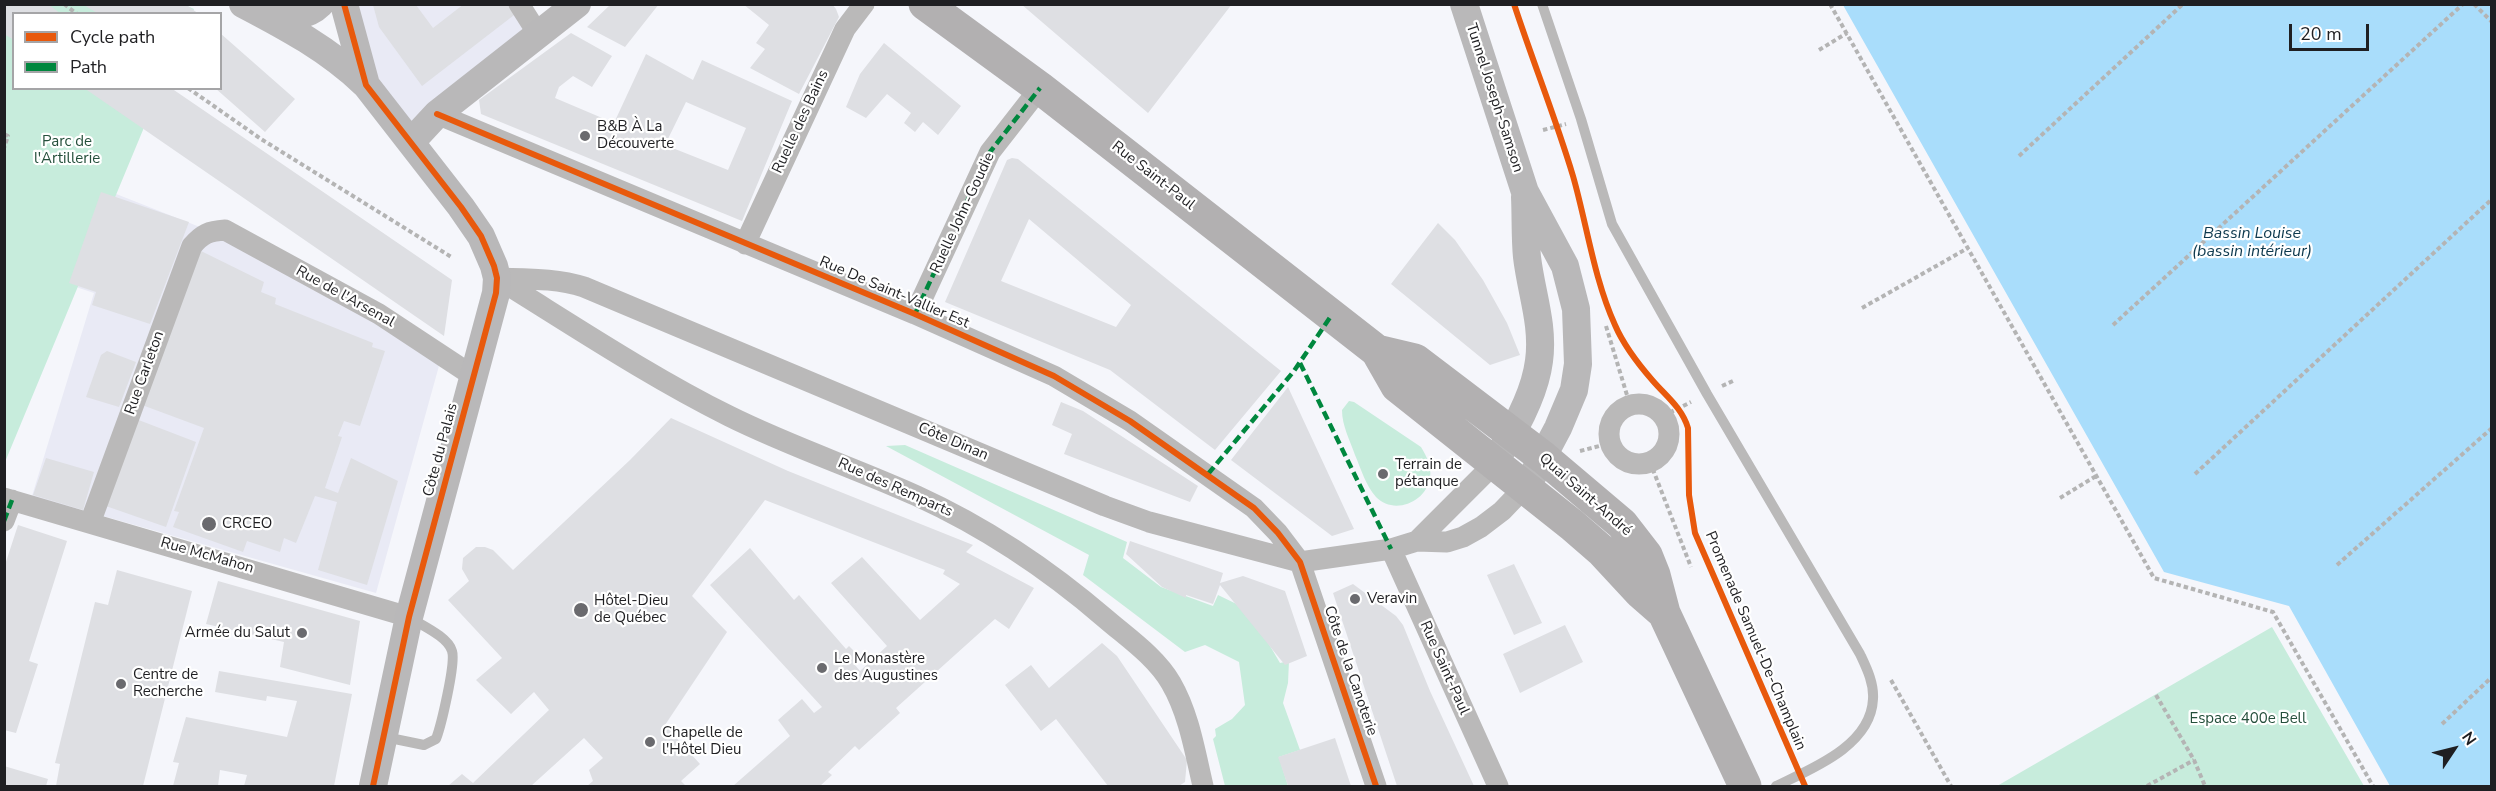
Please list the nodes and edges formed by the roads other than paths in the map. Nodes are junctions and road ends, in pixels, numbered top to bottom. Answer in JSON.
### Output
{"nodes":[{"id":1,"x":320,"y":4,"type":"edge"},
{"id":2,"x":344,"y":4,"type":"edge"},
{"id":3,"x":519,"y":4,"type":"edge"},
{"id":4,"x":577,"y":4,"type":"edge"},
{"id":5,"x":864,"y":4,"type":"edge"},
{"id":6,"x":925,"y":4,"type":"edge"},
{"id":7,"x":1464,"y":4,"type":"edge"},
{"id":8,"x":1542,"y":4,"type":"edge"},
{"id":9,"x":254,"y":10,"type":"edge"},
{"id":10,"x":538,"y":34,"type":"junction"},
{"id":11,"x":366,"y":85,"type":"junction"},
{"id":12,"x":1040,"y":88,"type":"junction"},
{"id":13,"x":437,"y":114,"type":"junction"},
{"id":14,"x":411,"y":142,"type":"junction"},
{"id":15,"x":1525,"y":192,"type":"junction"},
{"id":16,"x":210,"y":231,"type":"joint"},
{"id":17,"x":745,"y":244,"type":"junction"},
{"id":18,"x":497,"y":278,"type":"junction"},
{"id":19,"x":915,"y":314,"type":"junction"},
{"id":20,"x":1377,"y":351,"type":"junction"},
{"id":21,"x":474,"y":376,"type":"junction"},
{"id":22,"x":1630,"y":405,"type":"joint"},
{"id":23,"x":1528,"y":446,"type":"junction"},
{"id":24,"x":1509,"y":476,"type":"junction"},
{"id":25,"x":8,"y":499,"type":"edge"},
{"id":26,"x":4,"y":521,"type":"edge"},
{"id":27,"x":90,"y":523,"type":"junction"},
{"id":28,"x":1417,"y":542,"type":"junction"},
{"id":29,"x":1391,"y":549,"type":"junction"},
{"id":30,"x":1300,"y":562,"type":"junction"},
{"id":31,"x":1664,"y":613,"type":"junction"},
{"id":32,"x":409,"y":617,"type":"junction"},
{"id":33,"x":383,"y":737,"type":"junction"},
{"id":34,"x":373,"y":786,"type":"edge"},
{"id":35,"x":1203,"y":786,"type":"edge"},
{"id":36,"x":1376,"y":786,"type":"edge"},
{"id":37,"x":1498,"y":786,"type":"edge"},
{"id":38,"x":1745,"y":786,"type":"edge"},
{"id":39,"x":1776,"y":786,"type":"edge"}],
"edges":[{"from":1,"to":9,"type":"street"},
{"from":2,"to":11,"type":"street"},
{"from":3,"to":10,"type":"street"},
{"from":4,"to":10,"type":"street"},
{"from":5,"to":17,"type":"street","name":"Ruelle des Bains"},
{"from":6,"to":12,"type":"main road","name":"Rue Saint-Paul"},
{"from":7,"to":15,"type":"street","name":"Tunnel Joseph-Samson"},
{"from":8,"to":39,"type":"lane"},
{"from":9,"to":11,"type":"street"},
{"from":10,"to":13,"type":"street"},
{"from":11,"to":14,"type":"street"},
{"from":12,"to":19,"type":"street","name":"Ruelle John-Goudie"},
{"from":12,"to":20,"type":"main road","name":"Rue Saint-Paul"},
{"from":13,"to":14,"type":"street"},
{"from":13,"to":17,"type":"street","name":"Rue De Saint-Vallier Est"},
{"from":14,"to":18,"type":"street"},
{"from":15,"to":23,"type":"street","name":"Tunnel Joseph-Samson"},
{"from":15,"to":23,"type":"street","name":"Tunnel Joseph-Samson"},
{"from":16,"to":21,"type":"street","name":"Rue de l'Arsenal"},
{"from":16,"to":27,"type":"street","name":"Rue Carleton"},
{"from":17,"to":19,"type":"street","name":"Rue De Saint-Vallier Est"},
{"from":18,"to":21,"type":"street","name":"Côte du Palais"},
{"from":18,"to":30,"type":"street","name":"Côte Dinan"},
{"from":18,"to":35,"type":"street","name":"Rue des Remparts"},
{"from":19,"to":30,"type":"street","name":"Rue De Saint-Vallier Est"},
{"from":20,"to":23,"type":"main road","name":"Rue Saint-Paul"},
{"from":20,"to":24,"type":"main road","name":"Rue Saint-Paul"},
{"from":21,"to":32,"type":"street","name":"Côte du Palais"},
{"from":22,"to":22,"type":"street"},
{"from":23,"to":24,"type":"street","name":"Tunnel Joseph-Samson"},
{"from":23,"to":24,"type":"street","name":"Tunnel Joseph-Samson"},
{"from":23,"to":31,"type":"main road","name":"Quai Saint-André"},
{"from":24,"to":28,"type":"street"},
{"from":24,"to":28,"type":"street","name":"Côte Dinan"},
{"from":24,"to":31,"type":"main road","name":"Quai Saint-André"},
{"from":25,"to":26,"type":"street"},
{"from":25,"to":27,"type":"street","name":"Rue McMahon"},
{"from":27,"to":32,"type":"street","name":"Rue McMahon"},
{"from":28,"to":29,"type":"street","name":"Côte Dinan"},
{"from":29,"to":30,"type":"street","name":"Côte Dinan"},
{"from":29,"to":37,"type":"street","name":"Rue Saint-Paul"},
{"from":30,"to":36,"type":"street","name":"Côte de la Canoterie"},
{"from":31,"to":38,"type":"main road","name":"Quai Saint-André"},
{"from":32,"to":33,"type":"street","name":"Côte du Palais"},
{"from":32,"to":33,"type":"lane"},
{"from":33,"to":34,"type":"street","name":"Côte du Palais"}]}
